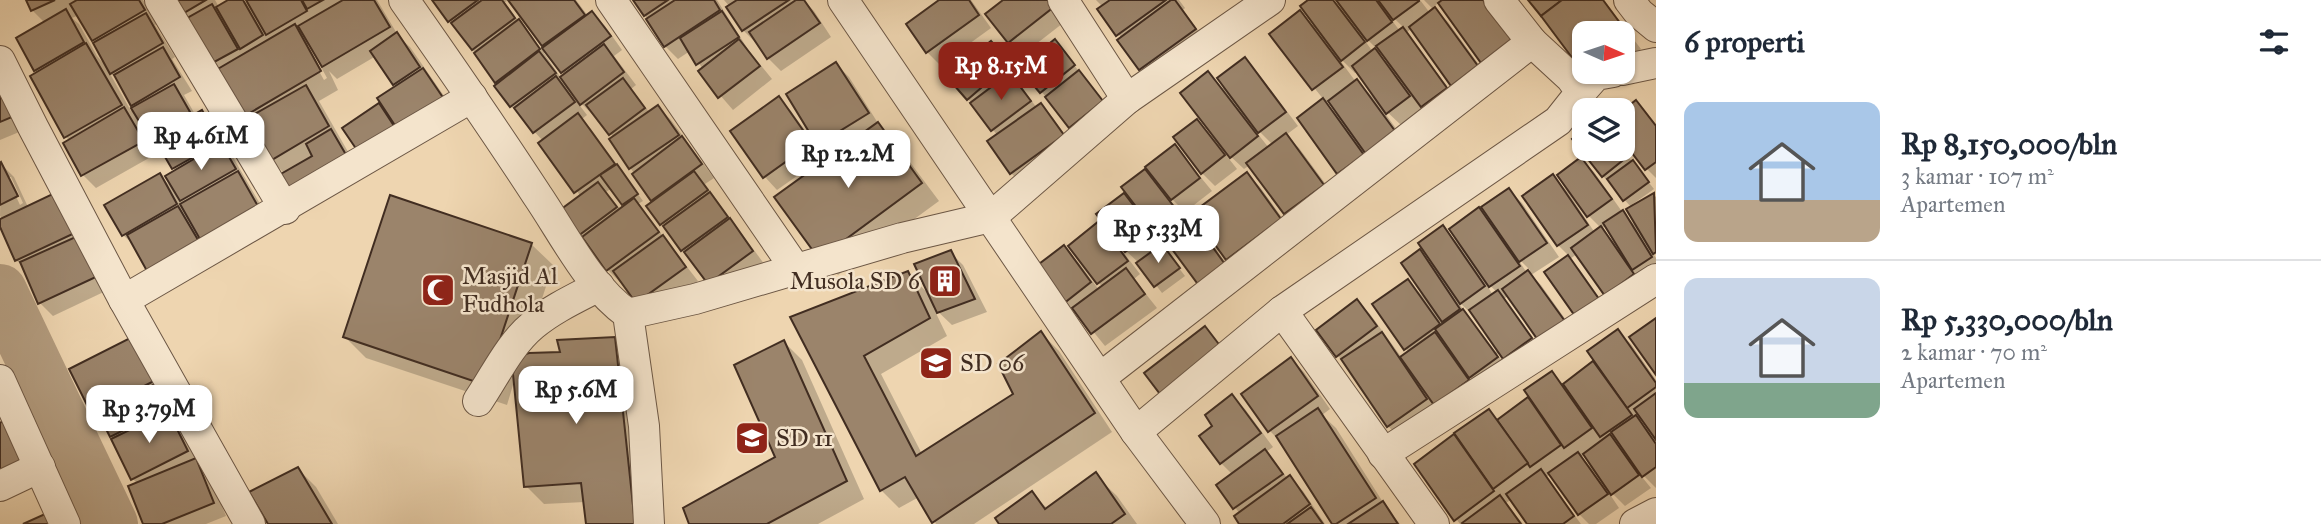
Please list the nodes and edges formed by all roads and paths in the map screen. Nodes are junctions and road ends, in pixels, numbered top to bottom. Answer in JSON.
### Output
{"nodes":[{"id":1,"x":160,"y":0,"type":"edge"},
{"id":2,"x":404,"y":0,"type":"edge"},
{"id":3,"x":611,"y":0,"type":"edge"},
{"id":4,"x":843,"y":0,"type":"edge"},
{"id":5,"x":1063,"y":0,"type":"edge"},
{"id":6,"x":1270,"y":0,"type":"edge"},
{"id":7,"x":1499,"y":0,"type":"edge"},
{"id":8,"x":1629,"y":0,"type":"edge"},
{"id":9,"x":1656,"y":27,"type":"edge"},
{"id":10,"x":1532,"y":42,"type":"junction"},
{"id":11,"x":0,"y":61,"type":"edge"},
{"id":12,"x":1656,"y":63,"type":"edge"},
{"id":13,"x":1635,"y":67,"type":"edge"},
{"id":14,"x":1588,"y":84,"type":"edge"},
{"id":15,"x":1581,"y":92,"type":"junction"},
{"id":16,"x":472,"y":97,"type":"junction"},
{"id":17,"x":1127,"y":99,"type":"junction"},
{"id":18,"x":285,"y":209,"type":"junction"},
{"id":19,"x":991,"y":217,"type":"junction"},
{"id":20,"x":795,"y":268,"type":"junction"},
{"id":21,"x":1656,"y":279,"type":"edge"},
{"id":22,"x":599,"y":286,"type":"junction"},
{"id":23,"x":124,"y":300,"type":"junction"},
{"id":24,"x":1282,"y":311,"type":"junction"},
{"id":25,"x":628,"y":314,"type":"junction"},
{"id":26,"x":1100,"y":378,"type":"junction"},
{"id":27,"x":0,"y":380,"type":"edge"},
{"id":28,"x":478,"y":401,"type":"dead end"},
{"id":29,"x":1136,"y":432,"type":"junction"},
{"id":30,"x":1383,"y":454,"type":"junction"},
{"id":31,"x":40,"y":467,"type":"junction"},
{"id":32,"x":0,"y":486,"type":"edge"},
{"id":33,"x":1656,"y":513,"type":"edge"},
{"id":34,"x":65,"y":524,"type":"edge"},
{"id":35,"x":250,"y":524,"type":"edge"},
{"id":36,"x":649,"y":524,"type":"edge"},
{"id":37,"x":1205,"y":524,"type":"edge"},
{"id":38,"x":1434,"y":524,"type":"edge"},
{"id":39,"x":1635,"y":524,"type":"edge"}],
"edges":[{"from":1,"to":18,"type":"street"},
{"from":2,"to":16,"type":"street"},
{"from":3,"to":20,"type":"street"},
{"from":4,"to":19,"type":"street"},
{"from":5,"to":17,"type":"street"},
{"from":6,"to":17,"type":"street"},
{"from":7,"to":10,"type":"street"},
{"from":8,"to":9,"type":"street"},
{"from":10,"to":15,"type":"street"},
{"from":10,"to":26,"type":"street"},
{"from":11,"to":23,"type":"street"},
{"from":12,"to":13,"type":"street"},
{"from":14,"to":15,"type":"street"},
{"from":15,"to":24,"type":"street"},
{"from":16,"to":18,"type":"street"},
{"from":16,"to":22,"type":"street"},
{"from":17,"to":19,"type":"street"},
{"from":18,"to":23,"type":"street"},
{"from":19,"to":20,"type":"street"},
{"from":19,"to":26,"type":"street"},
{"from":20,"to":25,"type":"street"},
{"from":21,"to":30,"type":"street"},
{"from":22,"to":25,"type":"street"},
{"from":22,"to":28,"type":"street"},
{"from":23,"to":35,"type":"street"},
{"from":24,"to":29,"type":"street"},
{"from":24,"to":30,"type":"street"},
{"from":25,"to":36,"type":"street"},
{"from":26,"to":29,"type":"street"},
{"from":27,"to":31,"type":"street"},
{"from":29,"to":37,"type":"street"},
{"from":30,"to":38,"type":"street"},
{"from":31,"to":32,"type":"street"},
{"from":31,"to":34,"type":"street"},
{"from":33,"to":39,"type":"street"}]}
